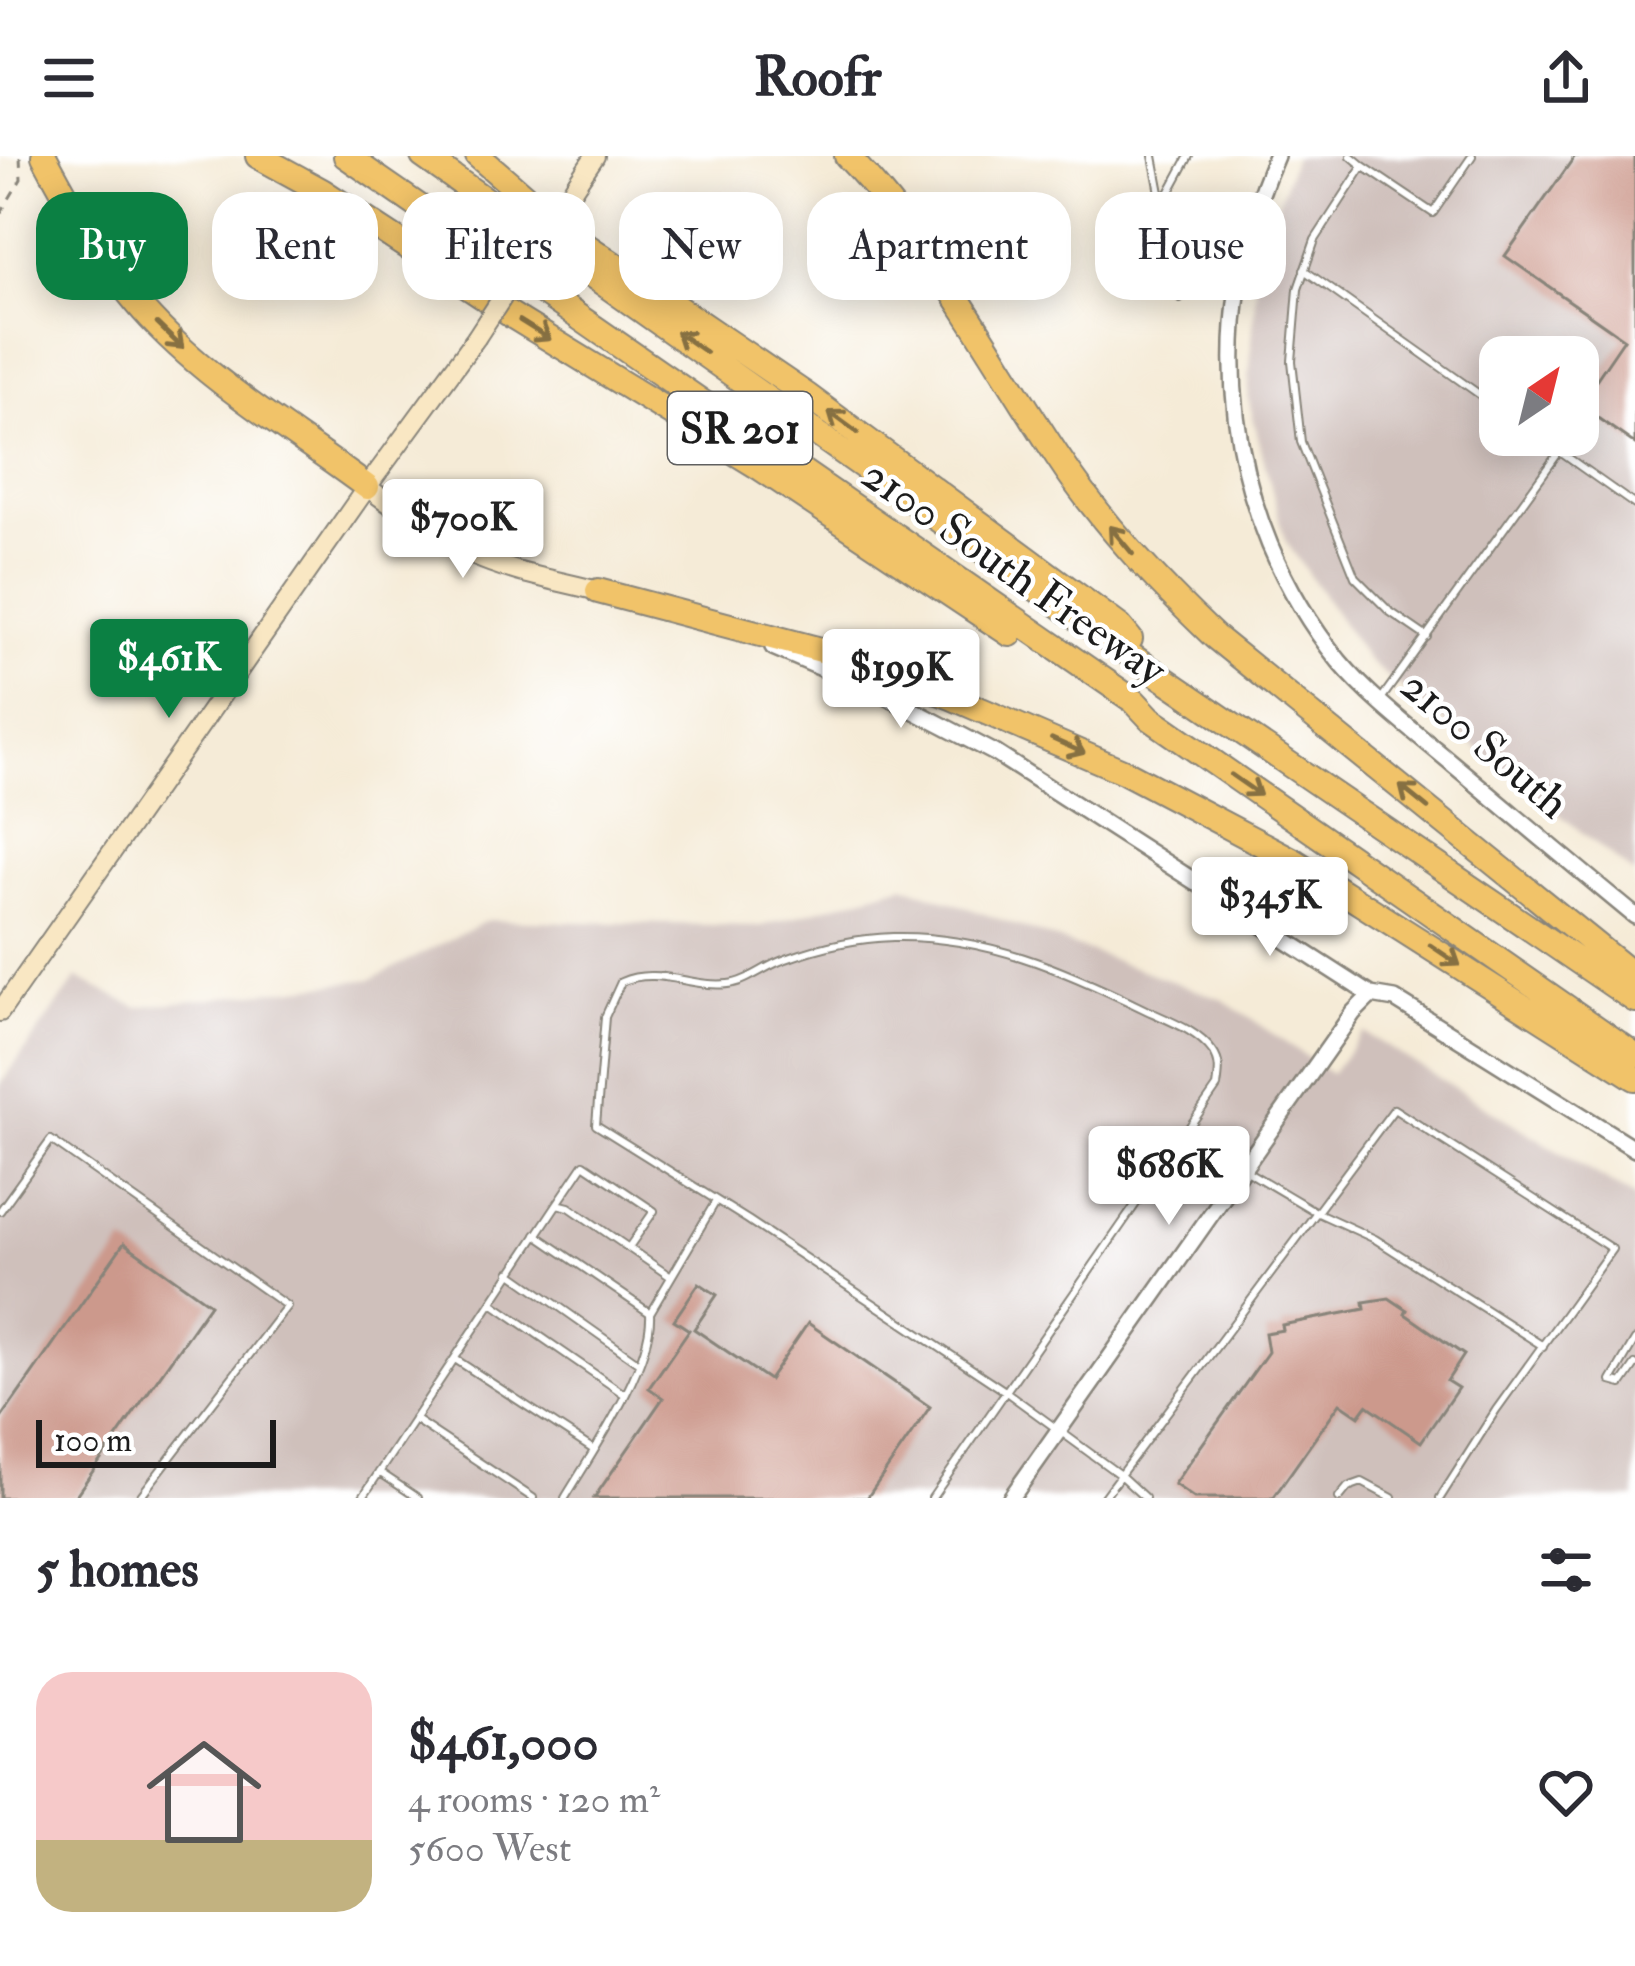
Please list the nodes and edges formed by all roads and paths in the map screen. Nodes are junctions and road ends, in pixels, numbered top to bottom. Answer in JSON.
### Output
{"nodes":[{"id":1,"x":20,"y":156,"type":"edge"},
{"id":2,"x":44,"y":156,"type":"edge"},
{"id":3,"x":258,"y":156,"type":"edge"},
{"id":4,"x":346,"y":156,"type":"edge"},
{"id":5,"x":423,"y":156,"type":"edge"},
{"id":6,"x":478,"y":156,"type":"edge"},
{"id":7,"x":596,"y":156,"type":"edge"},
{"id":8,"x":847,"y":156,"type":"edge"},
{"id":9,"x":1153,"y":156,"type":"edge"},
{"id":10,"x":1189,"y":156,"type":"edge"},
{"id":11,"x":1276,"y":156,"type":"edge"},
{"id":12,"x":1351,"y":156,"type":"edge"},
{"id":13,"x":1472,"y":156,"type":"edge"},
{"id":14,"x":1363,"y":166,"type":"junction"},
{"id":15,"x":1158,"y":192,"type":"edge"},
{"id":16,"x":1170,"y":192,"type":"edge"},
{"id":17,"x":0,"y":214,"type":"edge"},
{"id":18,"x":1304,"y":270,"type":"junction"},
{"id":19,"x":1479,"y":394,"type":"edge"},
{"id":20,"x":1556,"y":456,"type":"edge"},
{"id":21,"x":1565,"y":456,"type":"edge"},
{"id":22,"x":367,"y":487,"type":"junction"},
{"id":23,"x":1635,"y":506,"type":"edge"},
{"id":24,"x":598,"y":591,"type":"junction"},
{"id":25,"x":1427,"y":637,"type":"junction"},
{"id":26,"x":1163,"y":678,"type":"junction"},
{"id":27,"x":1379,"y":702,"type":"junction"},
{"id":28,"x":1150,"y":718,"type":"junction"},
{"id":29,"x":1635,"y":916,"type":"edge"},
{"id":30,"x":1635,"y":976,"type":"edge"},
{"id":31,"x":1371,"y":994,"type":"junction"},
{"id":32,"x":1635,"y":1000,"type":"edge"},
{"id":33,"x":0,"y":1012,"type":"edge"},
{"id":34,"x":1635,"y":1054,"type":"edge"},
{"id":35,"x":1635,"y":1078,"type":"edge"},
{"id":36,"x":1635,"y":1149,"type":"edge"},
{"id":37,"x":1242,"y":1168,"type":"junction"},
{"id":38,"x":716,"y":1201,"type":"junction"},
{"id":39,"x":557,"y":1204,"type":"junction"},
{"id":40,"x":0,"y":1211,"type":"edge"},
{"id":41,"x":1316,"y":1211,"type":"junction"},
{"id":42,"x":536,"y":1235,"type":"junction"},
{"id":43,"x":628,"y":1248,"type":"junction"},
{"id":44,"x":510,"y":1272,"type":"junction"},
{"id":45,"x":670,"y":1277,"type":"junction"},
{"id":46,"x":492,"y":1303,"type":"junction"},
{"id":47,"x":650,"y":1313,"type":"junction"},
{"id":48,"x":1635,"y":1340,"type":"edge"},
{"id":49,"x":1543,"y":1346,"type":"junction"},
{"id":50,"x":455,"y":1359,"type":"junction"},
{"id":51,"x":640,"y":1364,"type":"junction"},
{"id":52,"x":1635,"y":1366,"type":"edge"},
{"id":53,"x":1004,"y":1391,"type":"junction"},
{"id":54,"x":624,"y":1394,"type":"junction"},
{"id":55,"x":414,"y":1419,"type":"junction"},
{"id":56,"x":1058,"y":1432,"type":"junction"},
{"id":57,"x":594,"y":1450,"type":"junction"},
{"id":58,"x":380,"y":1472,"type":"junction"},
{"id":59,"x":1120,"y":1475,"type":"junction"},
{"id":60,"x":139,"y":1498,"type":"edge"},
{"id":61,"x":362,"y":1498,"type":"edge"},
{"id":62,"x":418,"y":1498,"type":"edge"},
{"id":63,"x":533,"y":1498,"type":"edge"},
{"id":64,"x":565,"y":1498,"type":"edge"},
{"id":65,"x":932,"y":1498,"type":"edge"},
{"id":66,"x":1011,"y":1498,"type":"edge"},
{"id":67,"x":1103,"y":1498,"type":"edge"},
{"id":68,"x":1145,"y":1498,"type":"edge"},
{"id":69,"x":1339,"y":1498,"type":"edge"},
{"id":70,"x":1391,"y":1498,"type":"edge"},
{"id":71,"x":1440,"y":1498,"type":"edge"}],
"edges":[{"from":1,"to":17,"type":"path"},
{"from":2,"to":22,"type":"highway","one_way":true},
{"from":3,"to":28,"type":"highway","one_way":true},
{"from":4,"to":28,"type":"highway","name":"2100 South Freeway","number":"SR 201"},
{"from":26,"to":5,"type":"highway","name":"2100 South Freeway","number":"SR 201","one_way":true},
{"from":26,"to":6,"type":"highway","one_way":true},
{"from":7,"to":22,"type":"main road","bridge":true},
{"from":30,"to":8,"type":"highway","one_way":true},
{"from":9,"to":15,"type":"lane"},
{"from":10,"to":16,"type":"lane"},
{"from":11,"to":27,"type":"street","name":"2100 South"},
{"from":12,"to":14,"type":"lane"},
{"from":13,"to":14,"type":"lane"},
{"from":14,"to":18,"type":"lane"},
{"from":18,"to":19,"type":"lane"},
{"from":18,"to":25,"type":"lane"},
{"from":20,"to":25,"type":"lane"},
{"from":21,"to":23,"type":"lane"},
{"from":22,"to":24,"type":"main road"},
{"from":22,"to":33,"type":"main road"},
{"from":24,"to":31,"type":"street"},
{"from":24,"to":35,"type":"highway","one_way":true},
{"from":25,"to":27,"type":"lane"},
{"from":26,"to":32,"type":"highway","name":"2100 South Freeway","number":"SR 201"},
{"from":27,"to":29,"type":"street","name":"2100 South"},
{"from":28,"to":34,"type":"highway","name":"2100 South Freeway","number":"SR 201","one_way":true},
{"from":31,"to":36,"type":"street"},
{"from":31,"to":37,"type":"street"},
{"from":37,"to":41,"type":"lane"},
{"from":37,"to":56,"type":"street"},
{"from":38,"to":45,"type":"lane"},
{"from":38,"to":53,"type":"lane"},
{"from":38,"to":53,"type":"lane"},
{"from":39,"to":42,"type":"lane"},
{"from":39,"to":43,"type":"lane"},
{"from":39,"to":43,"type":"lane"},
{"from":40,"to":60,"type":"lane"},
{"from":41,"to":49,"type":"lane"},
{"from":41,"to":49,"type":"lane"},
{"from":41,"to":59,"type":"lane"},
{"from":42,"to":44,"type":"lane"},
{"from":42,"to":47,"type":"lane"},
{"from":43,"to":45,"type":"lane"},
{"from":44,"to":46,"type":"lane"},
{"from":44,"to":51,"type":"lane"},
{"from":45,"to":47,"type":"lane"},
{"from":46,"to":50,"type":"lane"},
{"from":46,"to":54,"type":"lane"},
{"from":47,"to":51,"type":"lane"},
{"from":48,"to":52,"type":"lane"},
{"from":49,"to":71,"type":"lane"},
{"from":50,"to":55,"type":"lane"},
{"from":50,"to":57,"type":"lane"},
{"from":51,"to":54,"type":"lane"},
{"from":53,"to":56,"type":"lane"},
{"from":53,"to":65,"type":"lane"},
{"from":54,"to":57,"type":"lane"},
{"from":55,"to":58,"type":"lane"},
{"from":55,"to":63,"type":"lane"},
{"from":56,"to":59,"type":"lane"},
{"from":56,"to":66,"type":"street"},
{"from":57,"to":64,"type":"lane"},
{"from":58,"to":61,"type":"lane"},
{"from":58,"to":62,"type":"lane"},
{"from":59,"to":67,"type":"lane"},
{"from":59,"to":68,"type":"lane"},
{"from":69,"to":70,"type":"lane"}]}
